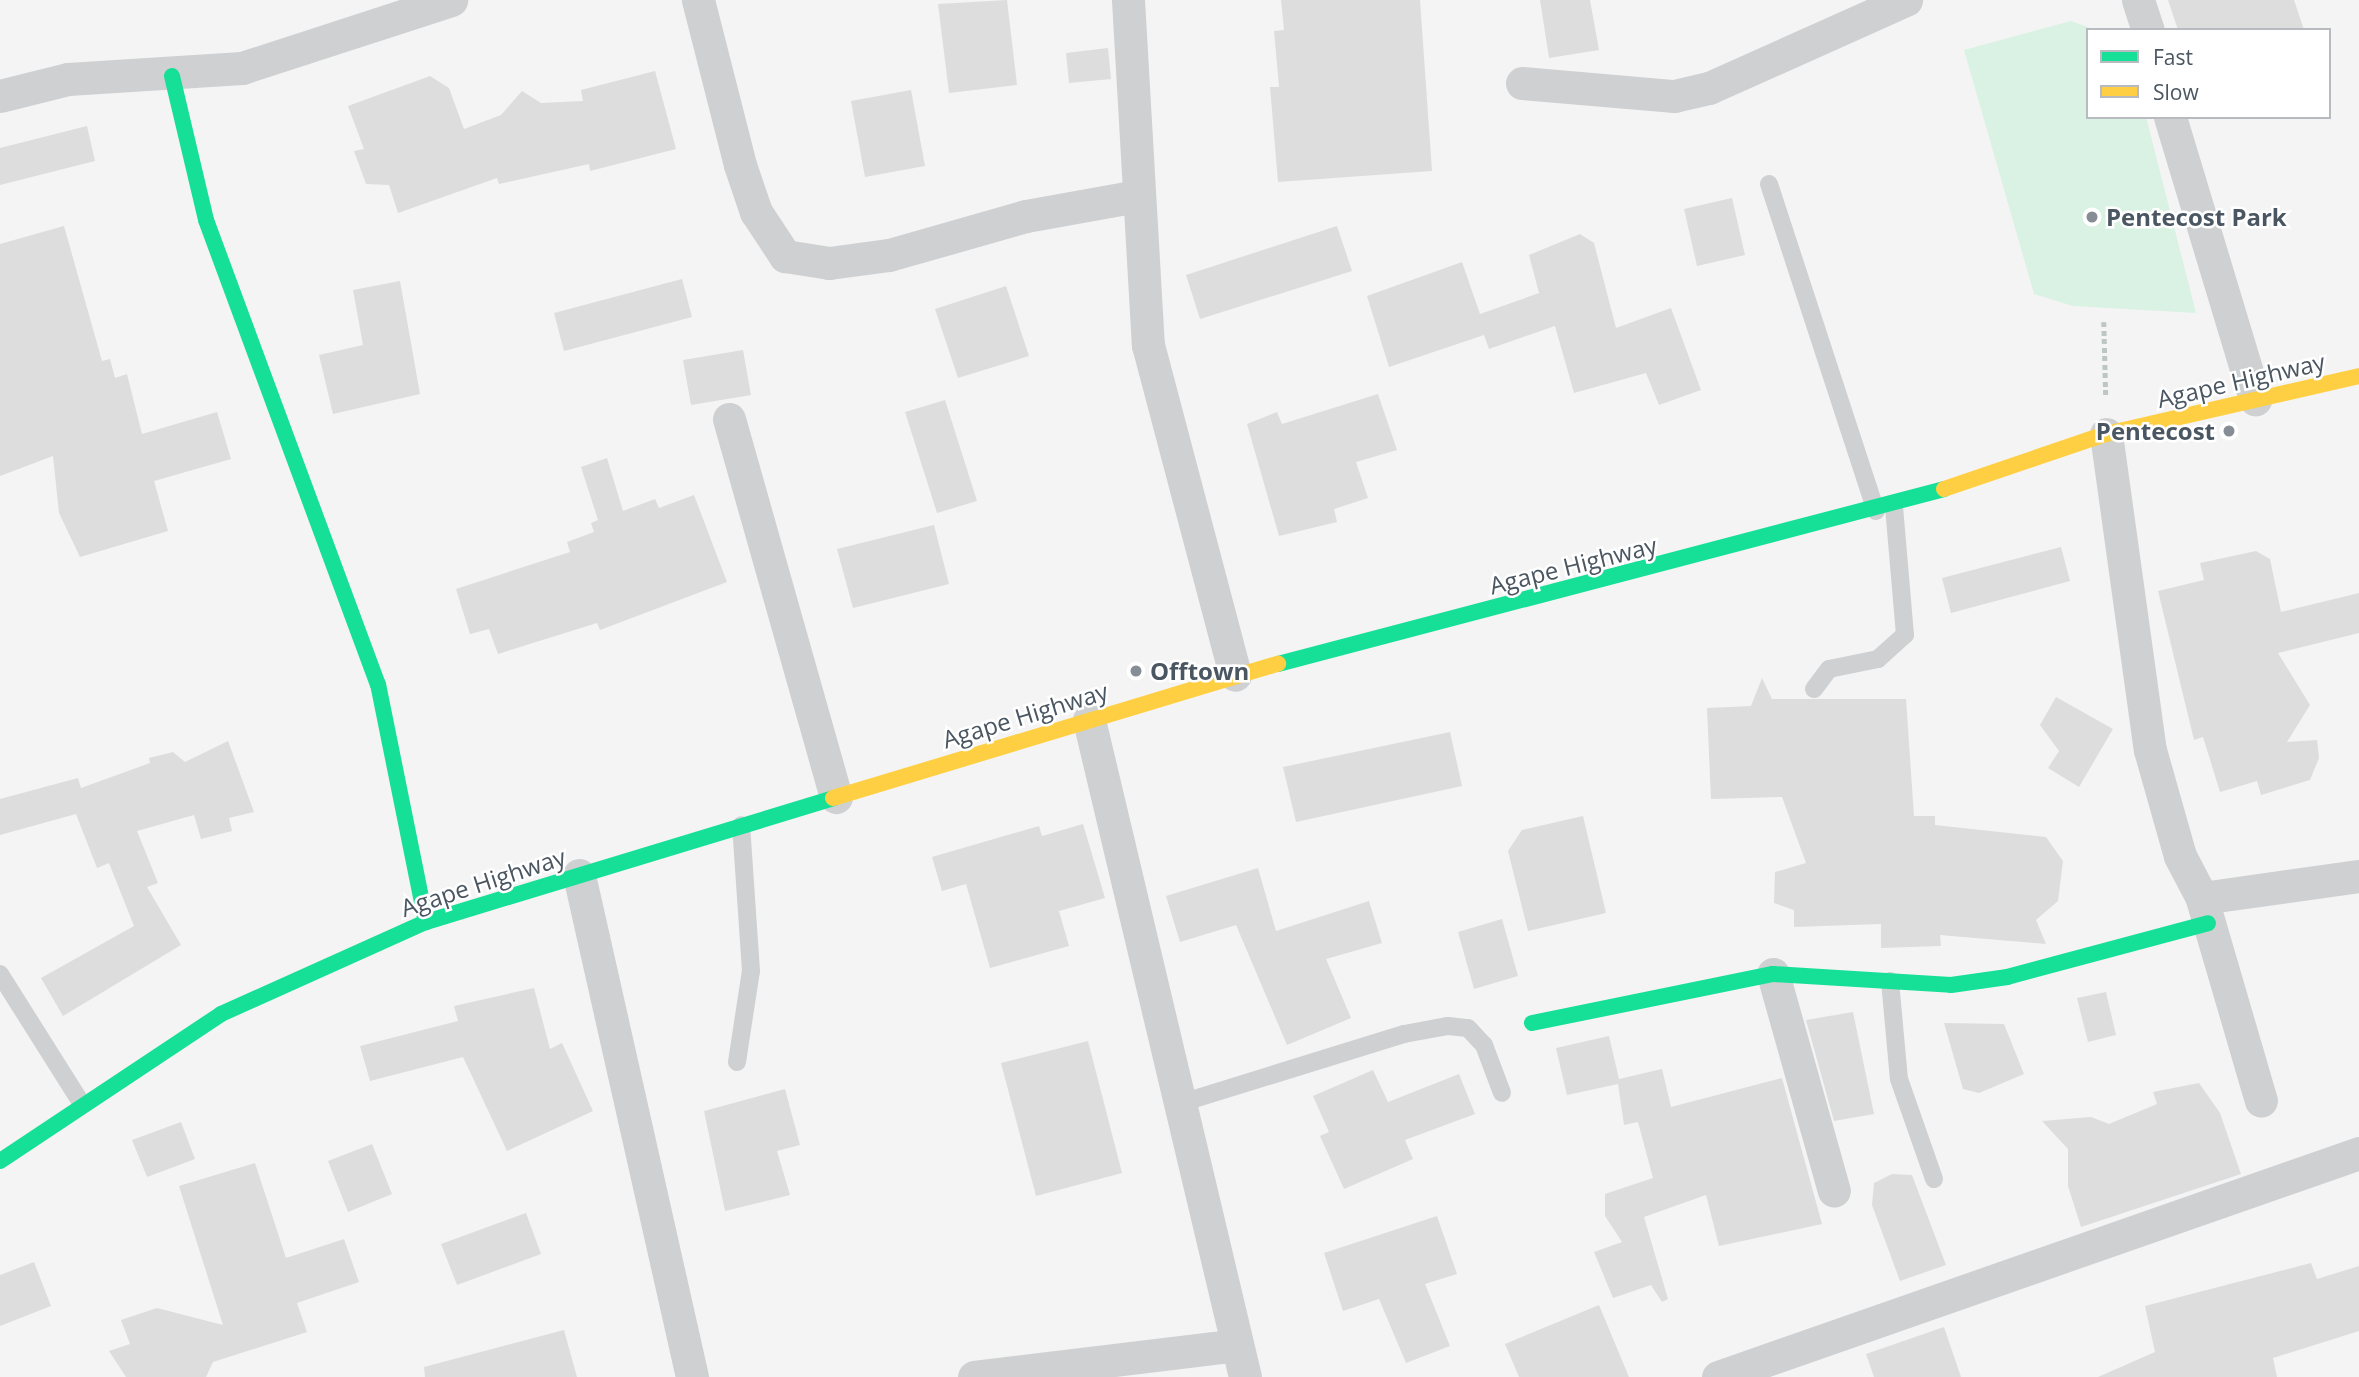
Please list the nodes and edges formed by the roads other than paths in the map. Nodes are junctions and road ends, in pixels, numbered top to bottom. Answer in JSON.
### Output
{"nodes":[{"id":1,"x":451,"y":0,"type":"edge"},
{"id":2,"x":698,"y":0,"type":"edge"},
{"id":3,"x":1128,"y":0,"type":"edge"},
{"id":4,"x":1906,"y":0,"type":"edge"},
{"id":5,"x":2138,"y":0,"type":"edge"},
{"id":6,"x":2147,"y":28,"type":"edge"},
{"id":7,"x":172,"y":76,"type":"junction"},
{"id":8,"x":1522,"y":83,"type":"dead end"},
{"id":9,"x":0,"y":96,"type":"edge"},
{"id":10,"x":2171,"y":119,"type":"edge"},
{"id":11,"x":1769,"y":184,"type":"dead end"},
{"id":12,"x":1137,"y":197,"type":"junction"},
{"id":13,"x":2359,"y":376,"type":"edge"},
{"id":14,"x":2255,"y":400,"type":"junction"},
{"id":15,"x":729,"y":418,"type":"dead end"},
{"id":16,"x":2106,"y":434,"type":"junction"},
{"id":17,"x":1894,"y":506,"type":"junction"},
{"id":18,"x":1876,"y":511,"type":"junction"},
{"id":19,"x":1235,"y":675,"type":"junction"},
{"id":20,"x":1814,"y":689,"type":"dead end"},
{"id":21,"x":1089,"y":720,"type":"junction"},
{"id":22,"x":836,"y":797,"type":"junction"},
{"id":23,"x":741,"y":825,"type":"junction"},
{"id":24,"x":579,"y":875,"type":"junction"},
{"id":25,"x":2359,"y":876,"type":"edge"},
{"id":26,"x":2205,"y":911,"type":"junction"},
{"id":27,"x":426,"y":922,"type":"junction"},
{"id":28,"x":0,"y":974,"type":"edge"},
{"id":29,"x":1773,"y":974,"type":"junction"},
{"id":30,"x":1889,"y":981,"type":"junction"},
{"id":31,"x":1532,"y":1023,"type":"dead end"},
{"id":32,"x":737,"y":1062,"type":"dead end"},
{"id":33,"x":1502,"y":1093,"type":"dead end"},
{"id":34,"x":2261,"y":1101,"type":"dead end"},
{"id":35,"x":82,"y":1104,"type":"junction"},
{"id":36,"x":1178,"y":1104,"type":"junction"},
{"id":37,"x":2359,"y":1153,"type":"edge"},
{"id":38,"x":0,"y":1161,"type":"edge"},
{"id":39,"x":1934,"y":1179,"type":"dead end"},
{"id":40,"x":1834,"y":1191,"type":"dead end"},
{"id":41,"x":1237,"y":1345,"type":"junction"},
{"id":42,"x":692,"y":1377,"type":"edge"},
{"id":43,"x":974,"y":1377,"type":"edge"},
{"id":44,"x":1245,"y":1377,"type":"edge"},
{"id":45,"x":1717,"y":1377,"type":"edge"}],
"edges":[{"from":1,"to":7,"type":"street"},
{"from":2,"to":12,"type":"street"},
{"from":3,"to":12,"type":"street"},
{"from":4,"to":8,"type":"street"},
{"from":5,"to":6,"type":"street"},
{"from":7,"to":9,"type":"street"},
{"from":7,"to":27,"type":"street"},
{"from":10,"to":14,"type":"street"},
{"from":11,"to":18,"type":"lane"},
{"from":12,"to":19,"type":"street"},
{"from":13,"to":14,"type":"street","name":"Agape Highway"},
{"from":14,"to":16,"type":"street","name":"Agape Highway"},
{"from":15,"to":22,"type":"street"},
{"from":16,"to":17,"type":"street","name":"Agape Highway"},
{"from":16,"to":26,"type":"street"},
{"from":17,"to":18,"type":"street","name":"Agape Highway"},
{"from":17,"to":20,"type":"lane"},
{"from":18,"to":19,"type":"street","name":"Agape Highway"},
{"from":19,"to":21,"type":"street","name":"Agape Highway"},
{"from":21,"to":22,"type":"street","name":"Agape Highway"},
{"from":21,"to":36,"type":"street"},
{"from":22,"to":23,"type":"street","name":"Agape Highway"},
{"from":23,"to":24,"type":"street","name":"Agape Highway"},
{"from":23,"to":32,"type":"lane"},
{"from":24,"to":27,"type":"street","name":"Agape Highway"},
{"from":24,"to":42,"type":"street"},
{"from":25,"to":26,"type":"street"},
{"from":26,"to":30,"type":"street"},
{"from":26,"to":34,"type":"street"},
{"from":27,"to":35,"type":"street","name":"Agape Highway"},
{"from":28,"to":35,"type":"lane"},
{"from":29,"to":30,"type":"street"},
{"from":29,"to":31,"type":"street"},
{"from":29,"to":40,"type":"street"},
{"from":30,"to":39,"type":"lane"},
{"from":33,"to":36,"type":"lane"},
{"from":35,"to":38,"type":"street","name":"Agape Highway"},
{"from":36,"to":41,"type":"street"},
{"from":37,"to":45,"type":"street"},
{"from":41,"to":43,"type":"street"},
{"from":41,"to":44,"type":"street"}]}
